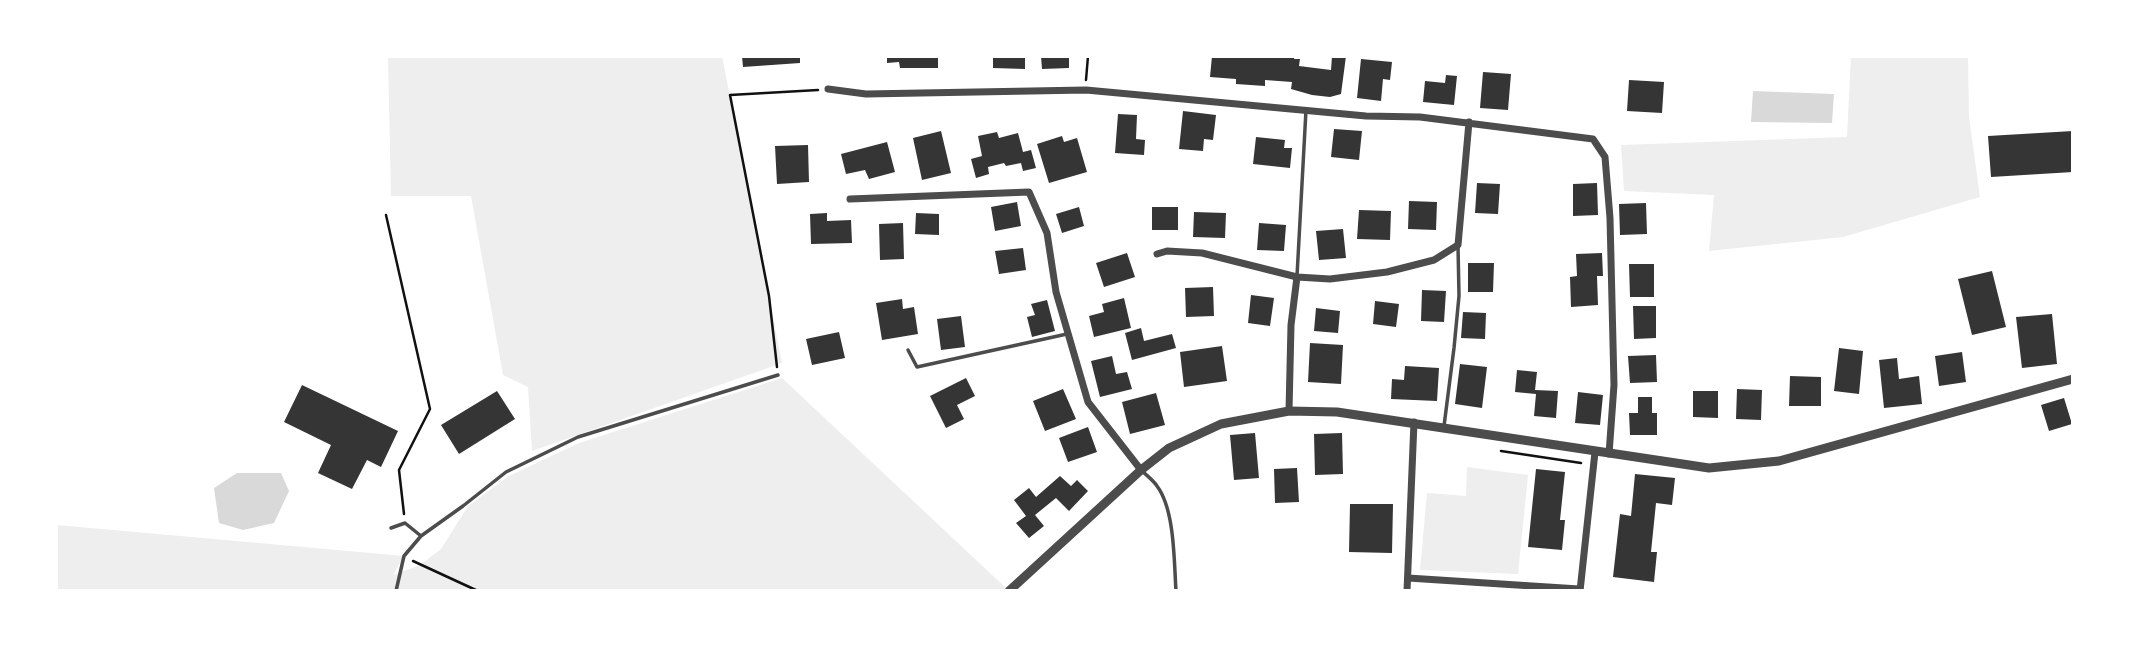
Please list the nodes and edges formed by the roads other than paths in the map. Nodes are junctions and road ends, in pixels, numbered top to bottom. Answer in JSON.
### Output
{"nodes":[{"id":1,"x":828,"y":89,"type":"road end"},
{"id":2,"x":1306,"y":110,"type":"junction"},
{"id":3,"x":1469,"y":122,"type":"junction"},
{"id":4,"x":850,"y":199,"type":"dead end"},
{"id":5,"x":1458,"y":245,"type":"junction"},
{"id":6,"x":1157,"y":254,"type":"dead end"},
{"id":7,"x":1297,"y":277,"type":"junction"},
{"id":8,"x":1068,"y":334,"type":"junction"},
{"id":9,"x":908,"y":350,"type":"dead end"},
{"id":10,"x":778,"y":375,"type":"road end"},
{"id":11,"x":2073,"y":379,"type":"edge"},
{"id":12,"x":1289,"y":411,"type":"junction"},
{"id":13,"x":1414,"y":422,"type":"junction"},
{"id":14,"x":1443,"y":428,"type":"junction"},
{"id":15,"x":1595,"y":452,"type":"junction"},
{"id":16,"x":1609,"y":454,"type":"junction"},
{"id":17,"x":1141,"y":470,"type":"junction"},
{"id":18,"x":391,"y":528,"type":"dead end"},
{"id":19,"x":421,"y":536,"type":"junction"},
{"id":20,"x":1408,"y":578,"type":"junction"},
{"id":21,"x":1580,"y":590,"type":"edge"},
{"id":22,"x":397,"y":591,"type":"edge"},
{"id":23,"x":1010,"y":591,"type":"edge"},
{"id":24,"x":1176,"y":591,"type":"edge"},
{"id":25,"x":1407,"y":591,"type":"edge"}],
"edges":[{"from":1,"to":2,"type":"street"},
{"from":2,"to":3,"type":"street"},
{"from":2,"to":7,"type":"lane"},
{"from":3,"to":5,"type":"street"},
{"from":3,"to":16,"type":"street"},
{"from":4,"to":8,"type":"street"},
{"from":5,"to":7,"type":"street"},
{"from":5,"to":14,"type":"lane"},
{"from":6,"to":7,"type":"street"},
{"from":7,"to":12,"type":"street"},
{"from":8,"to":9,"type":"lane"},
{"from":8,"to":17,"type":"street"},
{"from":10,"to":19,"type":"lane"},
{"from":11,"to":16,"type":"street"},
{"from":12,"to":13,"type":"street"},
{"from":12,"to":17,"type":"street"},
{"from":13,"to":14,"type":"street"},
{"from":13,"to":20,"type":"street"},
{"from":14,"to":15,"type":"street"},
{"from":15,"to":16,"type":"street"},
{"from":15,"to":21,"type":"street"},
{"from":17,"to":23,"type":"street"},
{"from":17,"to":24,"type":"lane"},
{"from":18,"to":19,"type":"lane"},
{"from":19,"to":22,"type":"lane"},
{"from":20,"to":21,"type":"street"},
{"from":20,"to":25,"type":"street"}]}
